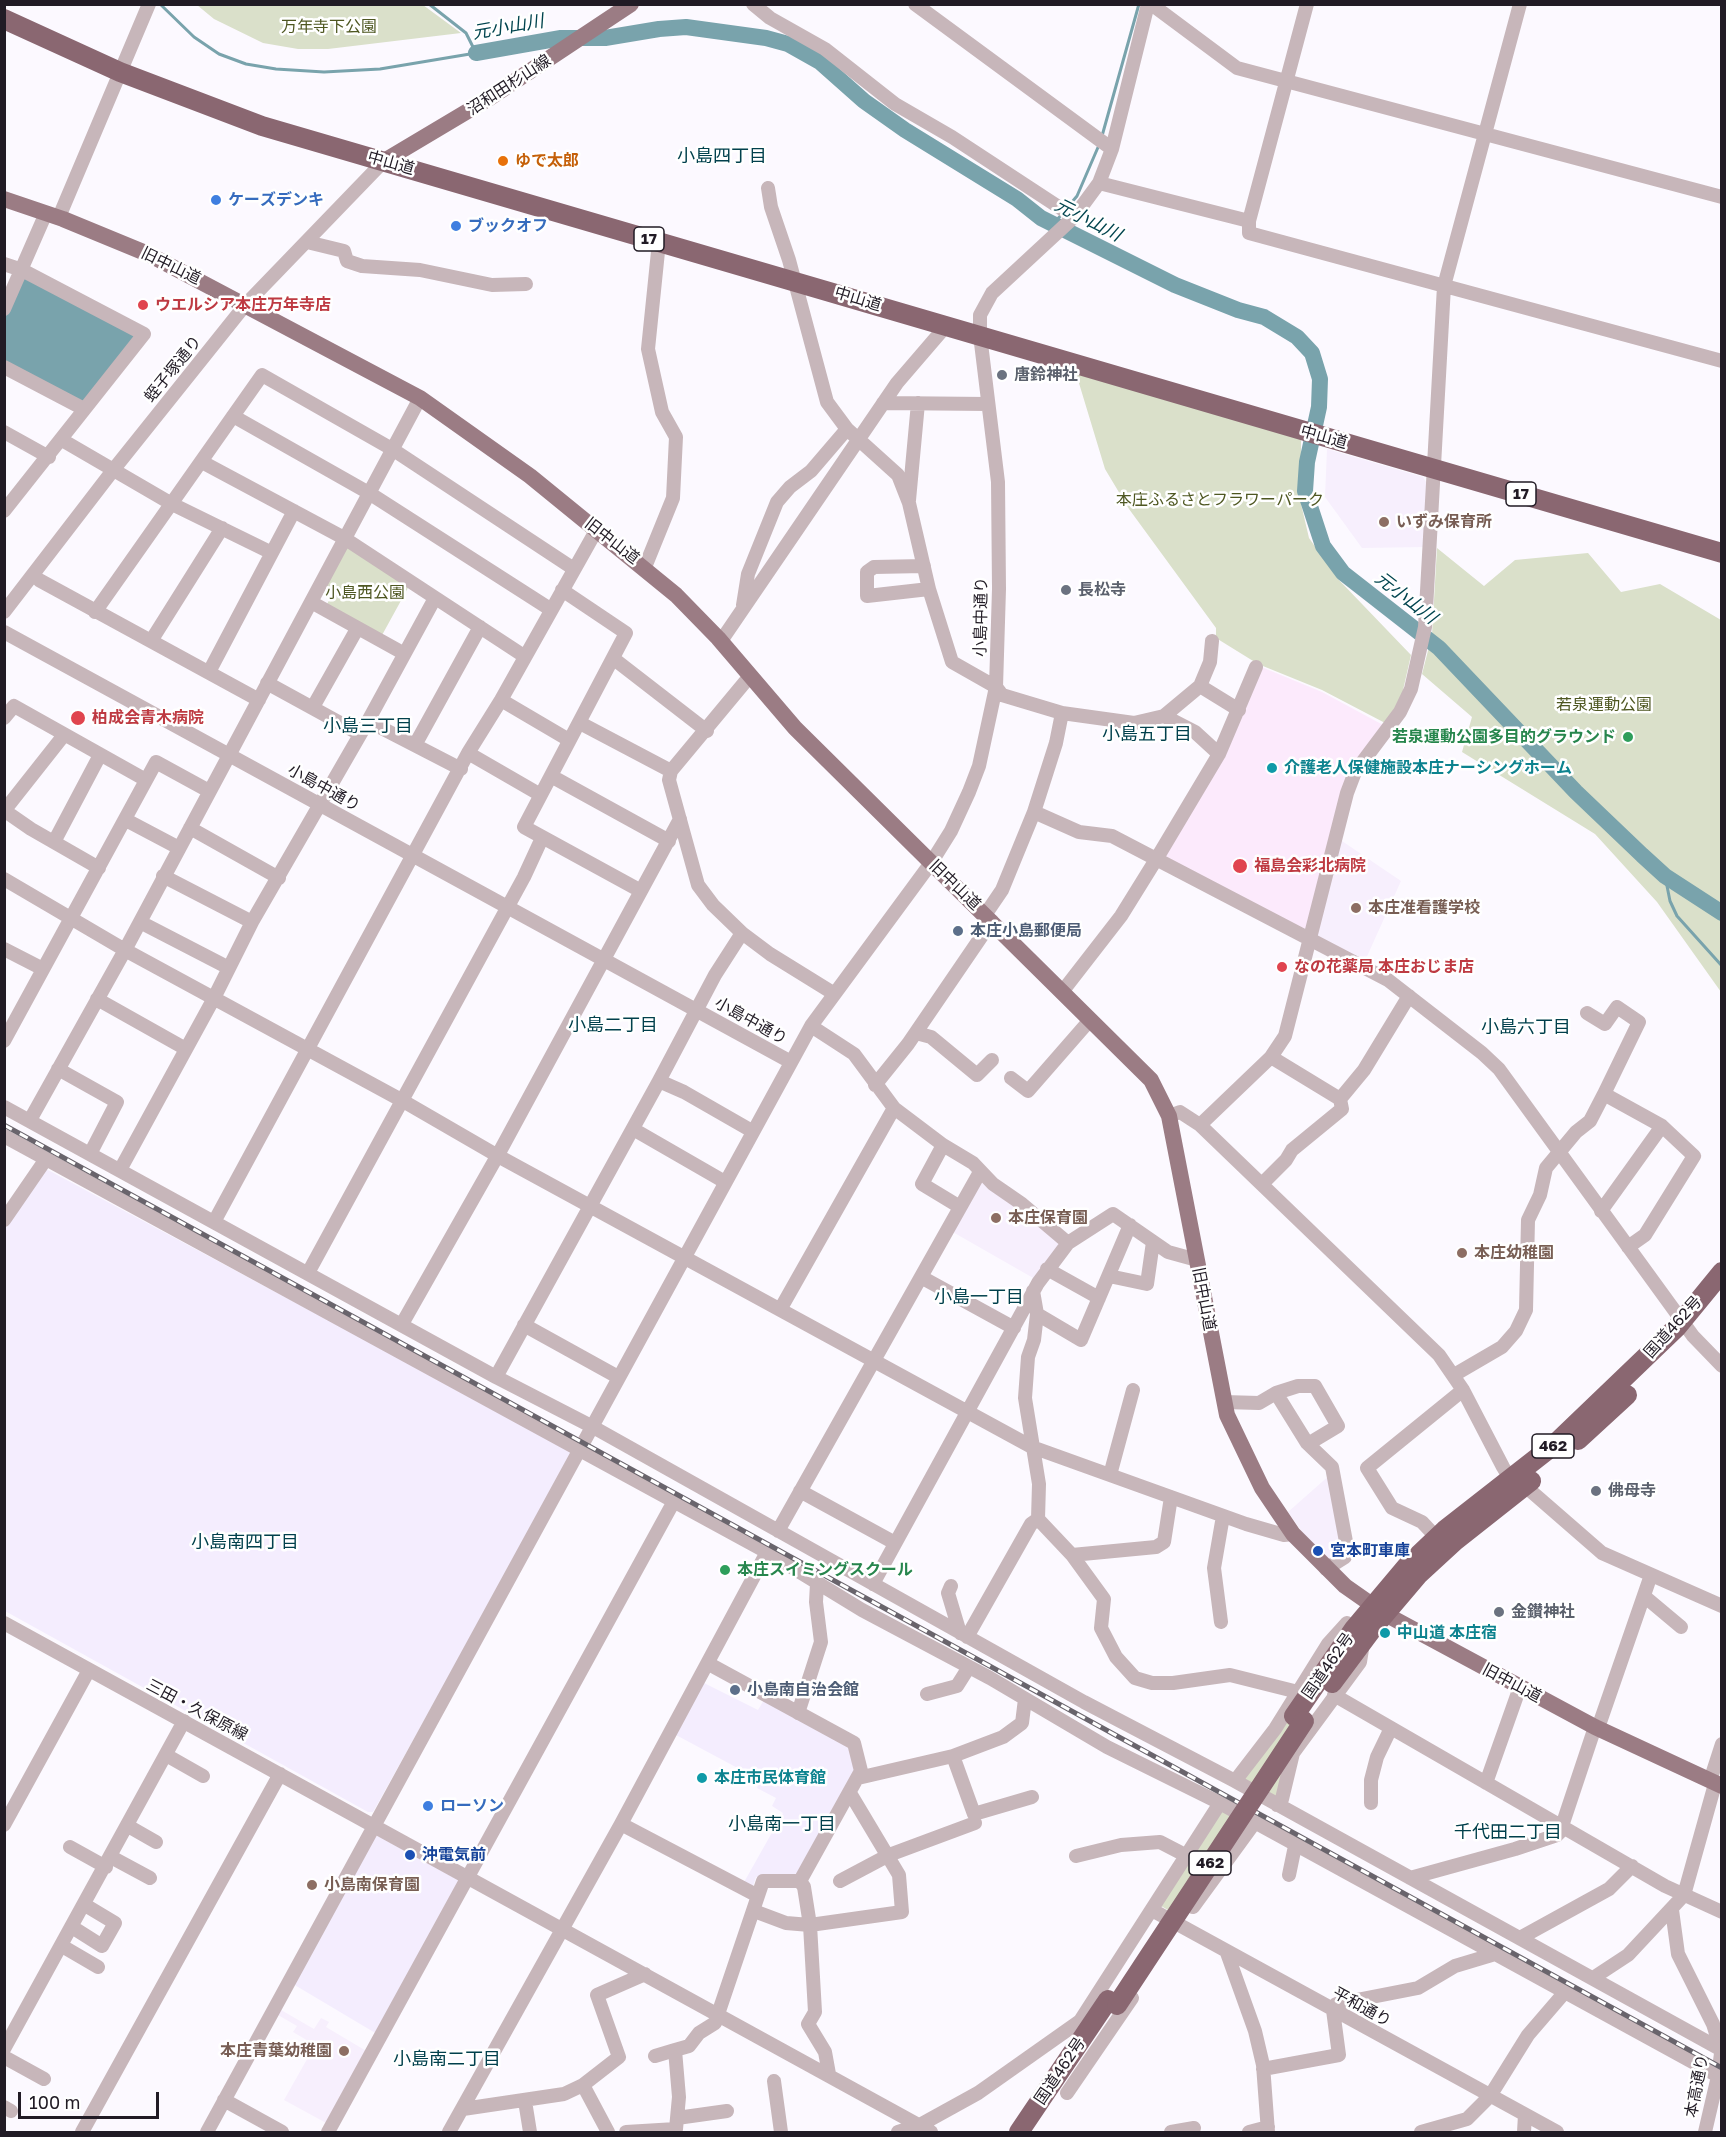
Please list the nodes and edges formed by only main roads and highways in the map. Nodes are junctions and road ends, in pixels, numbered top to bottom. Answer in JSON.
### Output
{"nodes":[{"id":1,"x":631,"y":4,"type":"edge"},
{"id":2,"x":4,"y":19,"type":"edge"},
{"id":3,"x":384,"y":161,"type":"junction"},
{"id":4,"x":4,"y":199,"type":"edge"},
{"id":5,"x":1722,"y":553,"type":"edge"},
{"id":6,"x":1722,"y":1272,"type":"edge"},
{"id":7,"x":1722,"y":1290,"type":"edge"},
{"id":8,"x":1685,"y":1325,"type":"junction"},
{"id":9,"x":1515,"y":1477,"type":"junction"},
{"id":10,"x":1378,"y":1610,"type":"junction"},
{"id":11,"x":1716,"y":1784,"type":"edge"},
{"id":12,"x":1112,"y":2002,"type":"junction"},
{"id":13,"x":1019,"y":2133,"type":"edge"},
{"id":14,"x":1034,"y":2133,"type":"edge"}],
"edges":[{"from":1,"to":3,"type":"main road","name":"沼和田杉山線"},
{"from":2,"to":3,"type":"highway","name":"中山道","number":"17"},
{"from":3,"to":5,"type":"highway","name":"中山道","number":"17"},
{"from":4,"to":10,"type":"main road","name":"旧中山道"},
{"from":6,"to":8,"type":"highway","name":"国道462号","number":"462"},
{"from":7,"to":8,"type":"highway","name":"国道462号","number":"462"},
{"from":8,"to":9,"type":"highway","name":"国道462号","number":"462"},
{"from":9,"to":10,"type":"highway","name":"国道462号","number":"462"},
{"from":9,"to":10,"type":"highway","name":"国道462号","number":"462"},
{"from":10,"to":11,"type":"main road","name":"旧中山道"},
{"from":10,"to":12,"type":"highway","name":"国道462号","number":"462"},
{"from":12,"to":13,"type":"highway","name":"国道462号","number":"462"},
{"from":12,"to":14,"type":"highway","name":"国道462号","number":"462"}]}
